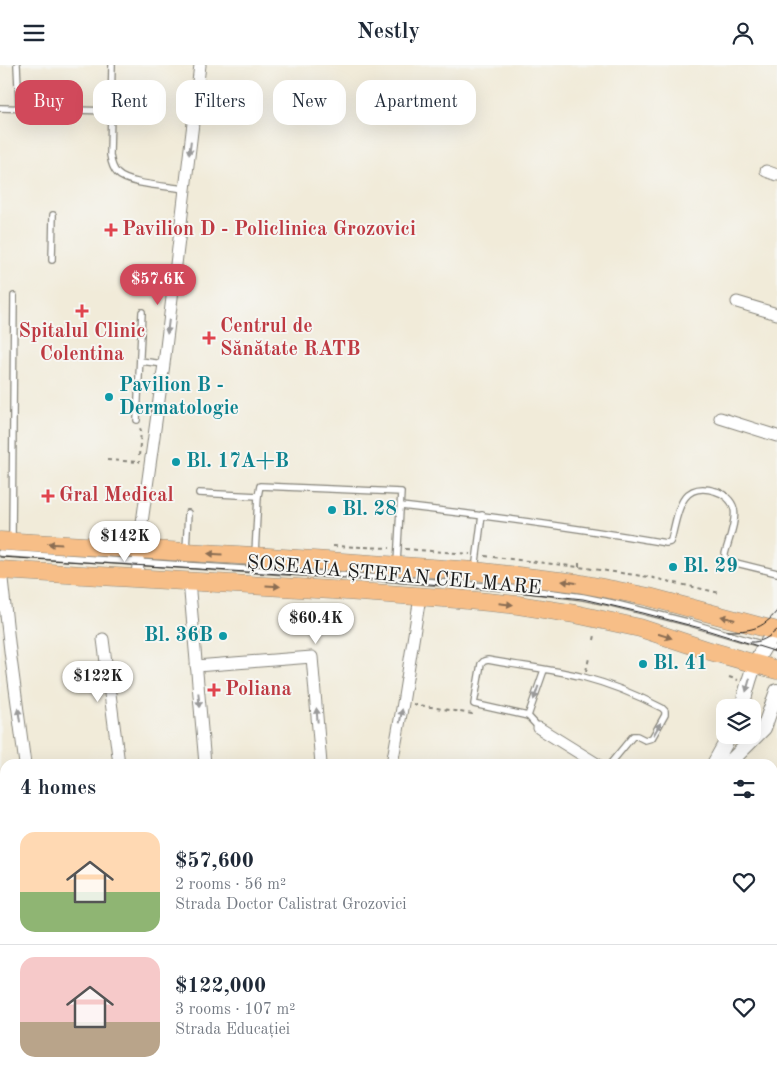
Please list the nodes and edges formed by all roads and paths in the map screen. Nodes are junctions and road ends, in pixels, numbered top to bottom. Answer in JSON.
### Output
{"nodes":[{"id":1,"x":17,"y":65,"type":"edge"},
{"id":2,"x":112,"y":65,"type":"edge"},
{"id":3,"x":200,"y":65,"type":"edge"},
{"id":4,"x":18,"y":80,"type":"edge"},
{"id":5,"x":112,"y":80,"type":"edge"},
{"id":6,"x":0,"y":108,"type":"edge"},
{"id":7,"x":15,"y":108,"type":"edge"},
{"id":8,"x":111,"y":125,"type":"edge"},
{"id":9,"x":186,"y":189,"type":"junction"},
{"id":10,"x":53,"y":215,"type":"dead end"},
{"id":11,"x":52,"y":260,"type":"dead end"},
{"id":12,"x":14,"y":297,"type":"dead end"},
{"id":13,"x":737,"y":302,"type":"dead end"},
{"id":14,"x":142,"y":312,"type":"dead end"},
{"id":15,"x":777,"y":314,"type":"edge"},
{"id":16,"x":140,"y":361,"type":"junction"},
{"id":17,"x":164,"y":364,"type":"junction"},
{"id":18,"x":720,"y":418,"type":"dead end"},
{"id":19,"x":137,"y":420,"type":"joint"},
{"id":20,"x":777,"y":436,"type":"edge"},
{"id":21,"x":107,"y":460,"type":"dead end"},
{"id":22,"x":199,"y":493,"type":"dead end"},
{"id":23,"x":258,"y":496,"type":"junction"},
{"id":24,"x":401,"y":506,"type":"junction"},
{"id":25,"x":188,"y":513,"type":"dead end"},
{"id":26,"x":482,"y":515,"type":"junction"},
{"id":27,"x":186,"y":552,"type":"junction"},
{"id":28,"x":3,"y":555,"type":"edge"},
{"id":29,"x":254,"y":556,"type":"junction"},
{"id":30,"x":579,"y":562,"type":"dead end"},
{"id":31,"x":138,"y":563,"type":"junction"},
{"id":32,"x":476,"y":563,"type":"junction"},
{"id":33,"x":397,"y":565,"type":"junction"},
{"id":34,"x":578,"y":567,"type":"junction"},
{"id":35,"x":777,"y":573,"type":"edge"},
{"id":36,"x":189,"y":581,"type":"junction"},
{"id":37,"x":720,"y":593,"type":"dead end"},
{"id":38,"x":420,"y":597,"type":"junction"},
{"id":39,"x":777,"y":632,"type":"edge"},
{"id":40,"x":595,"y":635,"type":"dead end"},
{"id":41,"x":103,"y":639,"type":"dead end"},
{"id":42,"x":594,"y":640,"type":"dead end"},
{"id":43,"x":771,"y":648,"type":"edge"},
{"id":44,"x":5,"y":653,"type":"edge"},
{"id":45,"x":589,"y":658,"type":"dead end"},
{"id":46,"x":754,"y":663,"type":"junction"},
{"id":47,"x":196,"y":666,"type":"junction"},
{"id":48,"x":544,"y":670,"type":"junction"},
{"id":49,"x":777,"y":670,"type":"edge"},
{"id":50,"x":584,"y":677,"type":"junction"},
{"id":51,"x":777,"y":691,"type":"edge"},
{"id":52,"x":744,"y":699,"type":"edge"},
{"id":53,"x":403,"y":703,"type":"junction"},
{"id":54,"x":474,"y":703,"type":"junction"},
{"id":55,"x":777,"y":713,"type":"edge"},
{"id":56,"x":528,"y":716,"type":"junction"},
{"id":57,"x":766,"y":724,"type":"junction"},
{"id":58,"x":539,"y":728,"type":"joint"},
{"id":59,"x":725,"y":744,"type":"edge"},
{"id":60,"x":24,"y":759,"type":"edge"},
{"id":61,"x":118,"y":759,"type":"edge"},
{"id":62,"x":205,"y":759,"type":"edge"},
{"id":63,"x":321,"y":759,"type":"edge"},
{"id":64,"x":393,"y":759,"type":"edge"},
{"id":65,"x":589,"y":759,"type":"edge"},
{"id":66,"x":614,"y":759,"type":"edge"},
{"id":67,"x":717,"y":759,"type":"edge"},
{"id":68,"x":733,"y":759,"type":"edge"}],
"edges":[{"from":1,"to":4,"type":"lane"},
{"from":2,"to":5,"type":"lane"},
{"from":3,"to":9,"type":"street","one_way":true},
{"from":6,"to":7,"type":"lane"},
{"from":8,"to":9,"type":"lane"},
{"from":9,"to":17,"type":"street","one_way":true},
{"from":10,"to":11,"type":"lane"},
{"from":12,"to":28,"type":"lane"},
{"from":13,"to":15,"type":"street"},
{"from":14,"to":16,"type":"lane"},
{"from":16,"to":17,"type":"lane"},
{"from":16,"to":19,"type":"lane"},
{"from":17,"to":31,"type":"street"},
{"from":18,"to":20,"type":"street"},
{"from":19,"to":21,"type":"path"},
{"from":22,"to":23,"type":"lane"},
{"from":23,"to":24,"type":"lane"},
{"from":23,"to":29,"type":"lane"},
{"from":24,"to":26,"type":"lane"},
{"from":24,"to":33,"type":"lane"},
{"from":25,"to":27,"type":"lane"},
{"from":26,"to":32,"type":"lane"},
{"from":26,"to":35,"type":"lane"},
{"from":29,"to":27,"type":"main road","name":"ȘOSEAUA ȘTEFAN CEL MARE","one_way":true},
{"from":27,"to":31,"type":"main road","name":"ȘOSEAUA ȘTEFAN CEL MARE"},
{"from":28,"to":31,"type":"main road","name":"ȘOSEAUA ȘTEFAN CEL MARE"},
{"from":28,"to":31,"type":"main road","name":"ȘOSEAUA ȘTEFAN CEL MARE"},
{"from":28,"to":44,"type":"street"},
{"from":29,"to":33,"type":"main road","name":"ȘOSEAUA ȘTEFAN CEL MARE"},
{"from":30,"to":34,"type":"path"},
{"from":31,"to":36,"type":"main road","name":"ȘOSEAUA ȘTEFAN CEL MARE"},
{"from":31,"to":43,"type":"lane","name":"ȘOSEAUA ȘTEFAN CEL MARE"},
{"from":32,"to":33,"type":"main road","name":"ȘOSEAUA ȘTEFAN CEL MARE"},
{"from":32,"to":34,"type":"path"},
{"from":39,"to":32,"type":"main road","name":"ȘOSEAUA ȘTEFAN CEL MARE","one_way":true},
{"from":34,"to":37,"type":"path"},
{"from":36,"to":38,"type":"main road","name":"ȘOSEAUA ȘTEFAN CEL MARE","one_way":true},
{"from":36,"to":47,"type":"street"},
{"from":38,"to":46,"type":"main road","name":"ȘOSEAUA ȘTEFAN CEL MARE","one_way":true},
{"from":38,"to":53,"type":"street"},
{"from":39,"to":43,"type":"street"},
{"from":40,"to":42,"type":"path"},
{"from":41,"to":61,"type":"street"},
{"from":43,"to":46,"type":"street"},
{"from":60,"to":44,"type":"street","one_way":true},
{"from":45,"to":50,"type":"path"},
{"from":46,"to":49,"type":"main road","name":"ȘOSEAUA ȘTEFAN CEL MARE"},
{"from":46,"to":52,"type":"street","one_way":true},
{"from":47,"to":62,"type":"street","one_way":true},
{"from":63,"to":47,"type":"street","one_way":true},
{"from":48,"to":50,"type":"lane"},
{"from":48,"to":54,"type":"lane"},
{"from":48,"to":56,"type":"lane","one_way":true},
{"from":66,"to":50,"type":"lane","one_way":true},
{"from":51,"to":57,"type":"street"},
{"from":53,"to":54,"type":"path"},
{"from":64,"to":53,"type":"street","one_way":true},
{"from":54,"to":56,"type":"lane"},
{"from":55,"to":57,"type":"street"},
{"from":56,"to":58,"type":"lane"},
{"from":57,"to":68,"type":"street"},
{"from":58,"to":65,"type":"street"},
{"from":59,"to":67,"type":"street"}]}
